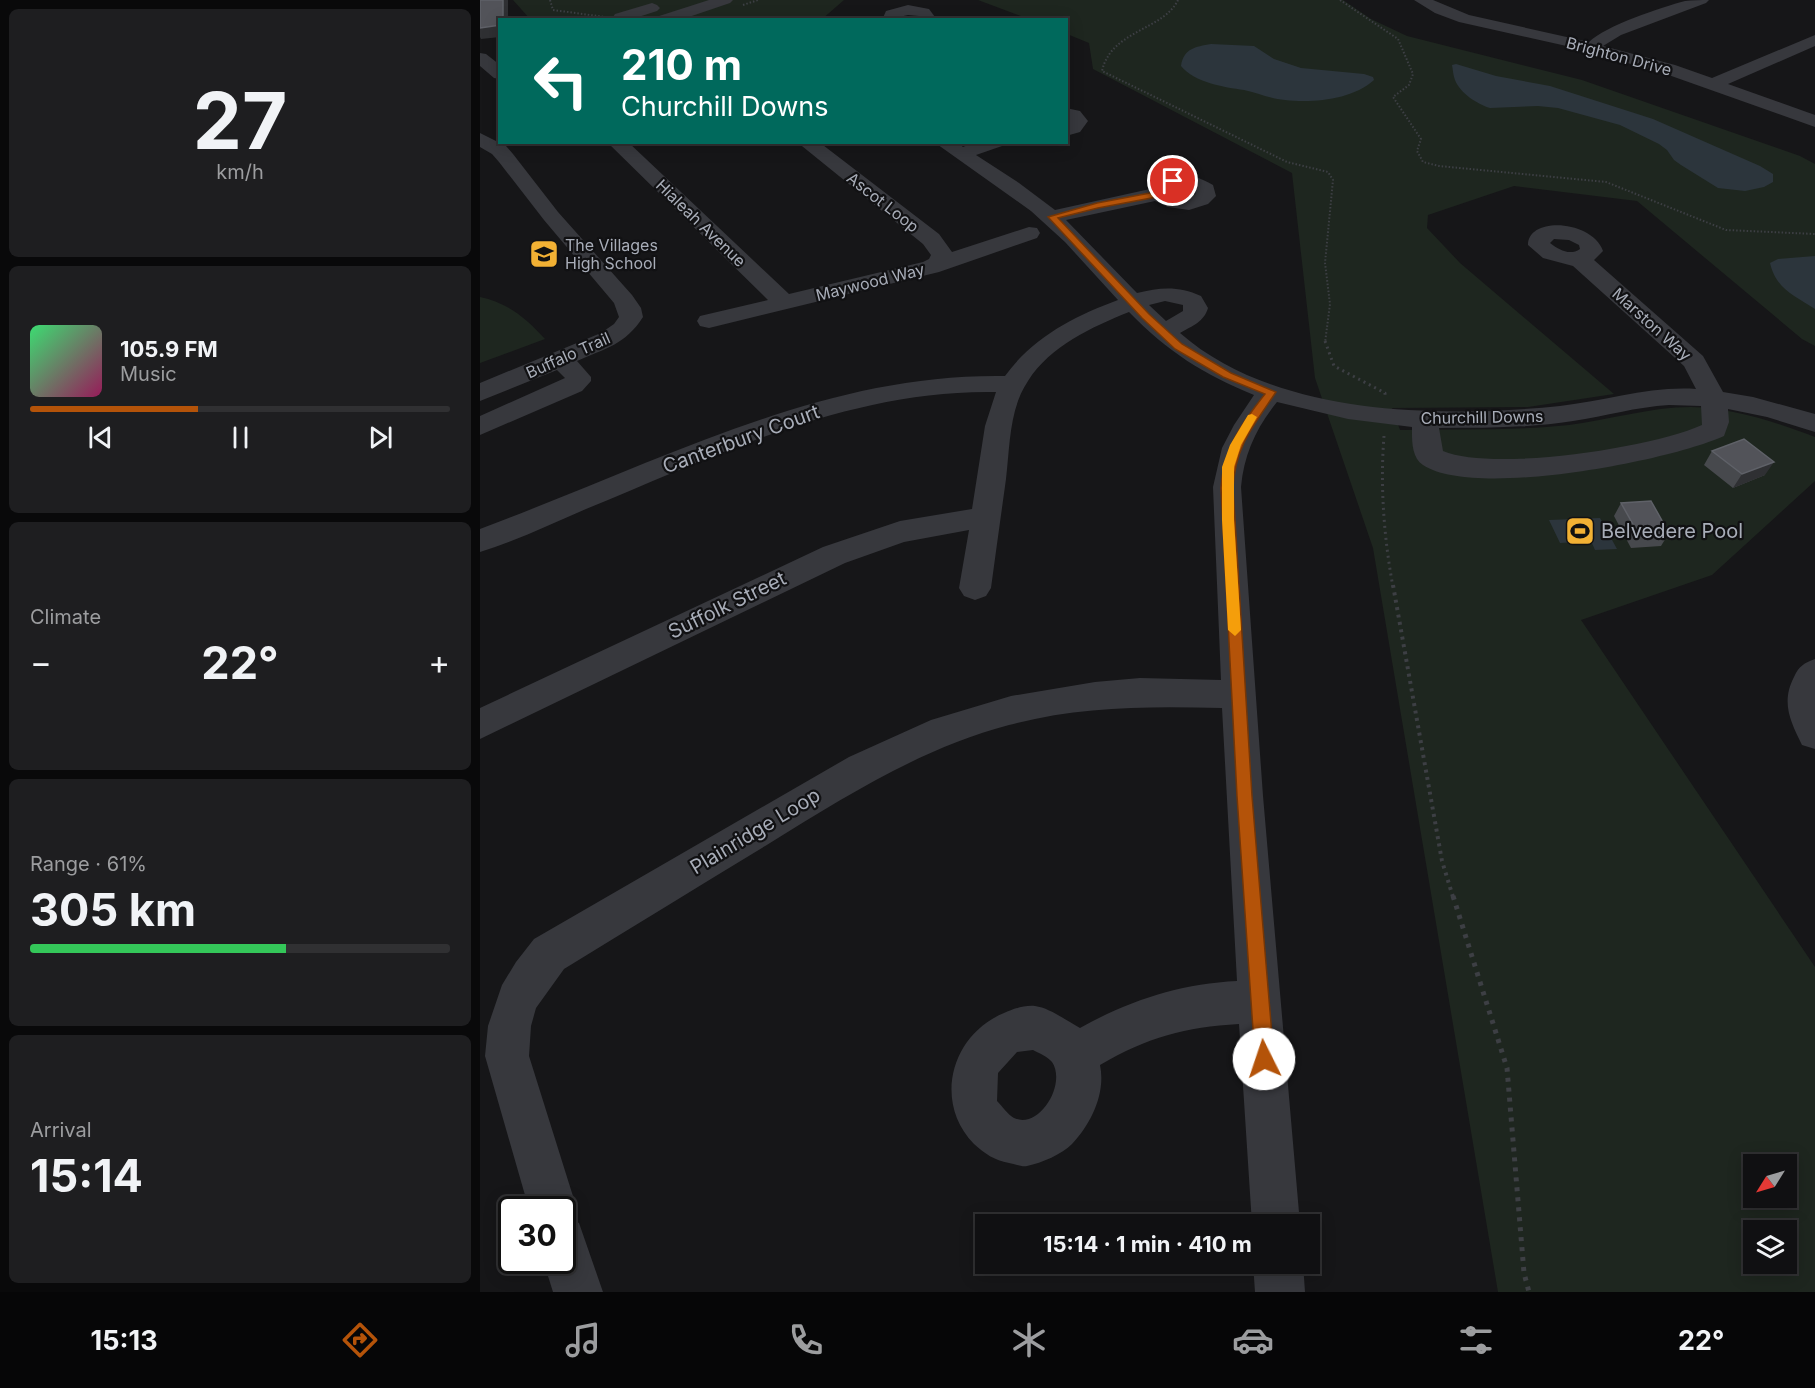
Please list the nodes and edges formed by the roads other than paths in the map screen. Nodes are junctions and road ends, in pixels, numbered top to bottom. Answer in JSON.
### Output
{"nodes":[{"id":1,"x":725,"y":0,"type":"edge"},
{"id":2,"x":1422,"y":0,"type":"edge"},
{"id":3,"x":1701,"y":0,"type":"edge"},
{"id":4,"x":660,"y":11,"type":"edge"},
{"id":5,"x":621,"y":17,"type":"road end"},
{"id":6,"x":891,"y":18,"type":"edge"},
{"id":7,"x":926,"y":18,"type":"edge"},
{"id":8,"x":1815,"y":40,"type":"edge"},
{"id":9,"x":1592,"y":48,"type":"junction"},
{"id":10,"x":498,"y":54,"type":"edge"},
{"id":11,"x":480,"y":57,"type":"edge"},
{"id":12,"x":498,"y":72,"type":"edge"},
{"id":13,"x":1714,"y":84,"type":"junction"},
{"id":14,"x":1068,"y":114,"type":"edge"},
{"id":15,"x":1815,"y":121,"type":"edge"},
{"id":16,"x":1068,"y":129,"type":"edge"},
{"id":17,"x":480,"y":140,"type":"edge"},
{"id":18,"x":618,"y":144,"type":"edge"},
{"id":19,"x":809,"y":144,"type":"edge"},
{"id":20,"x":981,"y":144,"type":"edge"},
{"id":21,"x":952,"y":148,"type":"edge"},
{"id":22,"x":1159,"y":194,"type":"dead end"},
{"id":23,"x":1052,"y":217,"type":"junction"},
{"id":24,"x":1029,"y":233,"type":"dead end"},
{"id":25,"x":1579,"y":259,"type":"dead end"},
{"id":26,"x":931,"y":267,"type":"junction"},
{"id":27,"x":785,"y":303,"type":"junction"},
{"id":28,"x":1133,"y":303,"type":"junction"},
{"id":29,"x":709,"y":321,"type":"dead end"},
{"id":30,"x":1163,"y":333,"type":"junction"},
{"id":31,"x":561,"y":359,"type":"junction"},
{"id":32,"x":1013,"y":384,"type":"junction"},
{"id":33,"x":1271,"y":392,"type":"junction"},
{"id":34,"x":480,"y":393,"type":"edge"},
{"id":35,"x":1712,"y":398,"type":"junction"},
{"id":36,"x":1425,"y":419,"type":"junction"},
{"id":37,"x":1815,"y":423,"type":"edge"},
{"id":38,"x":480,"y":426,"type":"edge"},
{"id":39,"x":986,"y":517,"type":"junction"},
{"id":40,"x":480,"y":541,"type":"edge"},
{"id":41,"x":975,"y":588,"type":"dead end"},
{"id":42,"x":1815,"y":673,"type":"edge"},
{"id":43,"x":1239,"y":694,"type":"junction"},
{"id":44,"x":480,"y":724,"type":"edge"},
{"id":45,"x":1815,"y":734,"type":"edge"},
{"id":46,"x":1260,"y":1001,"type":"junction"},
{"id":47,"x":1074,"y":1056,"type":"dead end"},
{"id":48,"x":549,"y":1196,"type":"edge"},
{"id":49,"x":1275,"y":1214,"type":"edge"},
{"id":50,"x":572,"y":1274,"type":"edge"},
{"id":51,"x":1279,"y":1274,"type":"edge"},
{"id":52,"x":578,"y":1292,"type":"edge"},
{"id":53,"x":1280,"y":1292,"type":"edge"}],
"edges":[{"from":1,"to":4,"type":"street"},
{"from":2,"to":9,"type":"street","name":"Brighton Drive"},
{"from":3,"to":9,"type":"street"},
{"from":4,"to":5,"type":"street"},
{"from":6,"to":7,"type":"street"},
{"from":8,"to":13,"type":"street"},
{"from":9,"to":13,"type":"street","name":"Brighton Drive"},
{"from":10,"to":11,"type":"street"},
{"from":11,"to":12,"type":"street"},
{"from":13,"to":15,"type":"street","name":"Brighton Drive"},
{"from":14,"to":16,"type":"street"},
{"from":17,"to":31,"type":"street","name":"Buffalo Trail"},
{"from":18,"to":27,"type":"street","name":"Hialeah Avenue"},
{"from":19,"to":26,"type":"street","name":"Ascot Loop"},
{"from":20,"to":21,"type":"street"},
{"from":21,"to":23,"type":"street","name":"Churchill Downs"},
{"from":22,"to":23,"type":"street"},
{"from":23,"to":28,"type":"street","name":"Churchill Downs"},
{"from":24,"to":26,"type":"street","name":"Maywood Way"},
{"from":25,"to":35,"type":"street","name":"Marston Way"},
{"from":26,"to":27,"type":"street","name":"Maywood Way"},
{"from":27,"to":29,"type":"street","name":"Maywood Way"},
{"from":28,"to":30,"type":"street","name":"Churchill Downs"},
{"from":28,"to":30,"type":"street"},
{"from":28,"to":32,"type":"street"},
{"from":30,"to":33,"type":"street","name":"Churchill Downs"},
{"from":31,"to":34,"type":"street","name":"Buffalo Trail"},
{"from":31,"to":38,"type":"street"},
{"from":32,"to":39,"type":"street"},
{"from":32,"to":40,"type":"street","name":"Canterbury Court"},
{"from":33,"to":36,"type":"street","name":"Churchill Downs"},
{"from":33,"to":43,"type":"street"},
{"from":35,"to":36,"type":"street","name":"Churchill Downs"},
{"from":35,"to":36,"type":"street","name":"Marston Way"},
{"from":35,"to":37,"type":"street","name":"Churchill Downs"},
{"from":39,"to":41,"type":"street"},
{"from":39,"to":44,"type":"street","name":"Suffolk Street"},
{"from":42,"to":45,"type":"street"},
{"from":43,"to":46,"type":"street"},
{"from":43,"to":48,"type":"street","name":"Plainridge Loop"},
{"from":46,"to":47,"type":"street"},
{"from":46,"to":49,"type":"street"},
{"from":50,"to":52,"type":"street"},
{"from":51,"to":53,"type":"street"}]}
